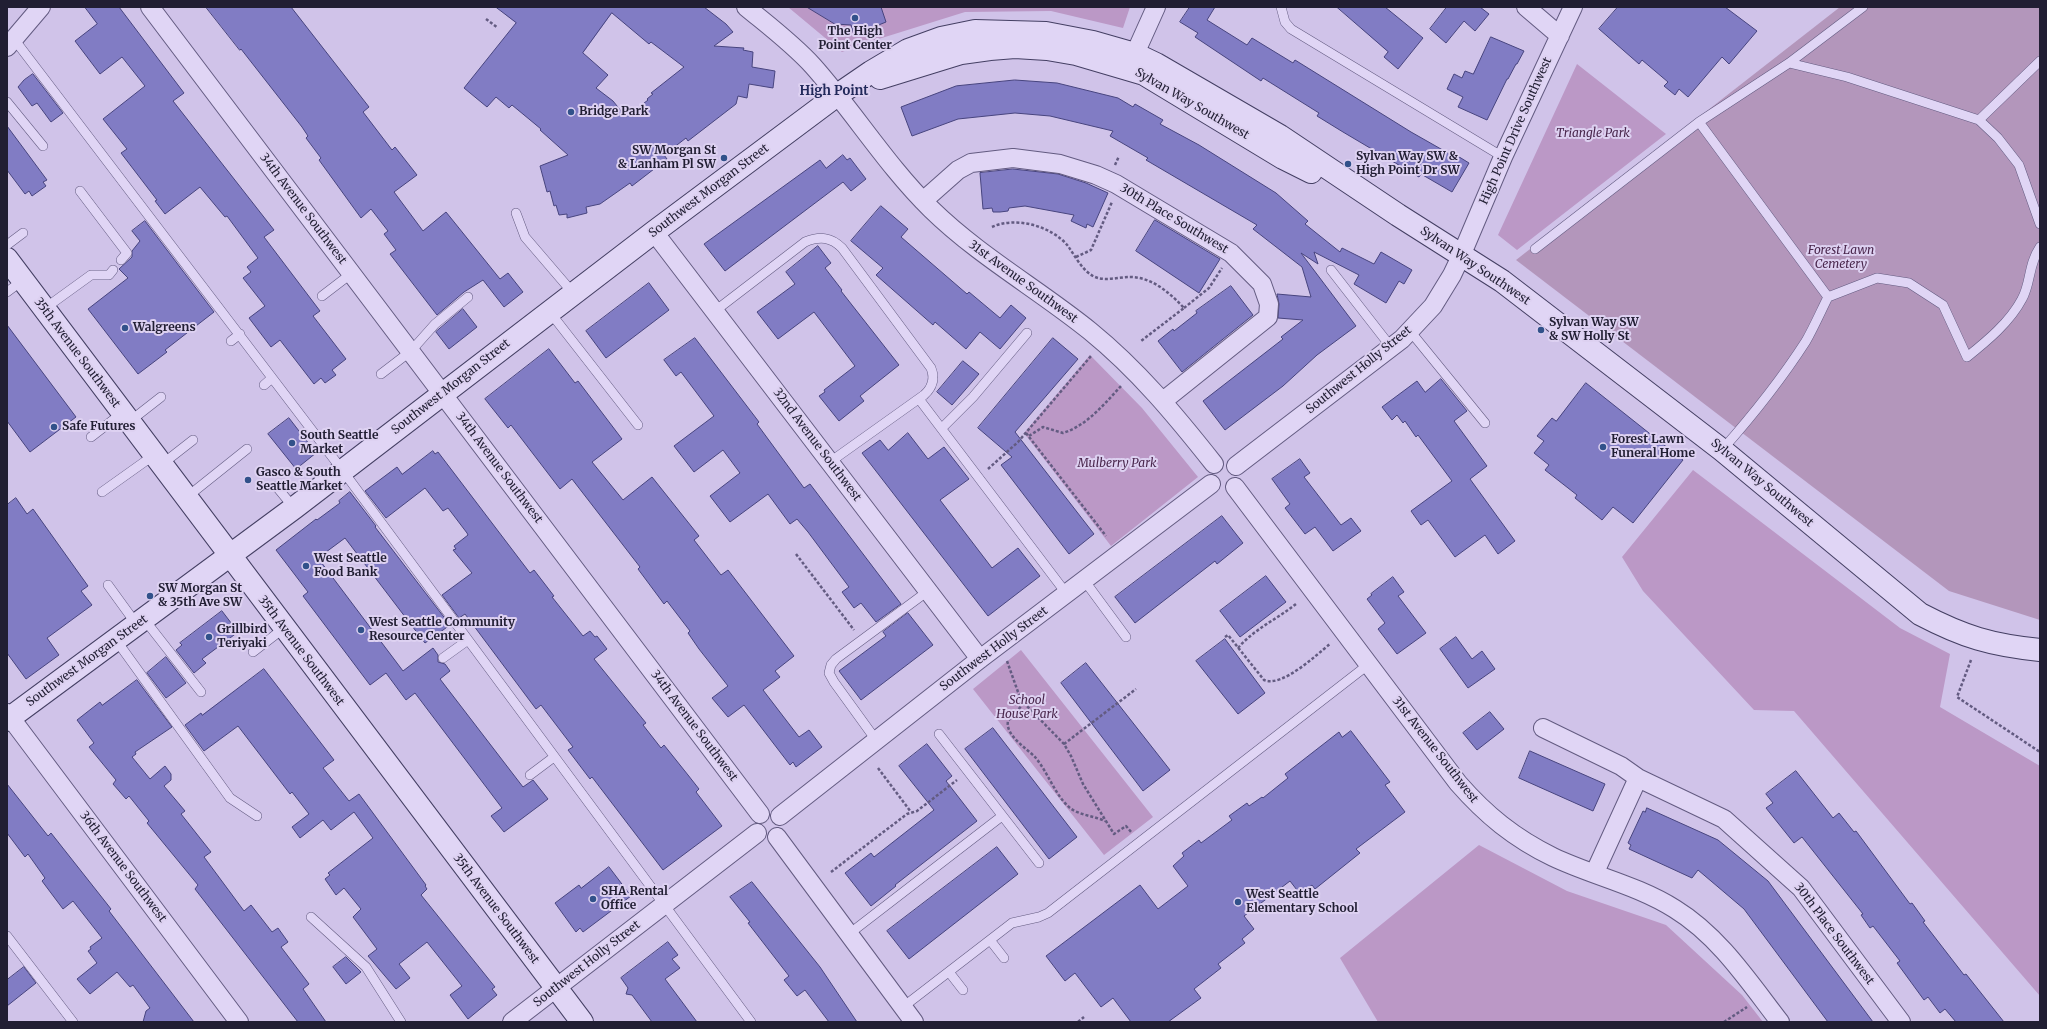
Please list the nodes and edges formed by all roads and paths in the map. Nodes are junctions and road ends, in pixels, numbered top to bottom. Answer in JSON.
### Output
{"nodes":[{"id":1,"x":41,"y":7,"type":"edge"},
{"id":2,"x":150,"y":7,"type":"edge"},
{"id":3,"x":746,"y":7,"type":"edge"},
{"id":4,"x":1156,"y":7,"type":"edge"},
{"id":5,"x":1280,"y":7,"type":"edge"},
{"id":6,"x":1526,"y":7,"type":"edge"},
{"id":7,"x":1573,"y":7,"type":"edge"},
{"id":8,"x":1862,"y":7,"type":"edge"},
{"id":9,"x":486,"y":19,"type":"dead end"},
{"id":10,"x":498,"y":28,"type":"dead end"},
{"id":11,"x":1560,"y":36,"type":"junction"},
{"id":12,"x":11,"y":43,"type":"edge"},
{"id":13,"x":1132,"y":61,"type":"junction"},
{"id":14,"x":2040,"y":61,"type":"edge"},
{"id":15,"x":1789,"y":63,"type":"junction"},
{"id":16,"x":836,"y":96,"type":"junction"},
{"id":17,"x":7,"y":102,"type":"edge"},
{"id":18,"x":1979,"y":120,"type":"junction"},
{"id":19,"x":1699,"y":122,"type":"junction"},
{"id":20,"x":43,"y":146,"type":"dead end"},
{"id":21,"x":1503,"y":157,"type":"junction"},
{"id":22,"x":80,"y":191,"type":"dead end"},
{"id":23,"x":923,"y":201,"type":"junction"},
{"id":24,"x":516,"y":213,"type":"dead end"},
{"id":25,"x":1107,"y":213,"type":"dead end"},
{"id":26,"x":2040,"y":224,"type":"edge"},
{"id":27,"x":992,"y":227,"type":"dead end"},
{"id":28,"x":654,"y":232,"type":"junction"},
{"id":29,"x":23,"y":233,"type":"dead end"},
{"id":30,"x":7,"y":245,"type":"edge"},
{"id":31,"x":2040,"y":247,"type":"edge"},
{"id":32,"x":1535,"y":249,"type":"dead end"},
{"id":33,"x":1461,"y":256,"type":"junction"},
{"id":34,"x":1076,"y":257,"type":"junction"},
{"id":35,"x":7,"y":259,"type":"edge"},
{"id":36,"x":121,"y":260,"type":"dead end"},
{"id":37,"x":113,"y":270,"type":"dead end"},
{"id":38,"x":1331,"y":270,"type":"dead end"},
{"id":39,"x":352,"y":273,"type":"junction"},
{"id":40,"x":1217,"y":275,"type":"dead end"},
{"id":41,"x":15,"y":286,"type":"edge"},
{"id":42,"x":573,"y":293,"type":"junction"},
{"id":43,"x":322,"y":296,"type":"dead end"},
{"id":44,"x":1828,"y":297,"type":"junction"},
{"id":45,"x":468,"y":298,"type":"dead end"},
{"id":46,"x":1184,"y":308,"type":"junction"},
{"id":47,"x":44,"y":309,"type":"junction"},
{"id":48,"x":549,"y":311,"type":"junction"},
{"id":49,"x":715,"y":311,"type":"junction"},
{"id":50,"x":1410,"y":331,"type":"junction"},
{"id":51,"x":1027,"y":333,"type":"dead end"},
{"id":52,"x":240,"y":334,"type":"junction"},
{"id":53,"x":231,"y":341,"type":"dead end"},
{"id":54,"x":1141,"y":341,"type":"dead end"},
{"id":55,"x":1391,"y":347,"type":"junction"},
{"id":56,"x":411,"y":351,"type":"junction"},
{"id":57,"x":1091,"y":356,"type":"dead end"},
{"id":58,"x":381,"y":374,"type":"dead end"},
{"id":59,"x":272,"y":378,"type":"junction"},
{"id":60,"x":264,"y":385,"type":"dead end"},
{"id":61,"x":1122,"y":385,"type":"dead end"},
{"id":62,"x":443,"y":394,"type":"junction"},
{"id":63,"x":161,"y":397,"type":"dead end"},
{"id":64,"x":919,"y":399,"type":"junction"},
{"id":65,"x":1163,"y":401,"type":"junction"},
{"id":66,"x":126,"y":418,"type":"junction"},
{"id":67,"x":1485,"y":423,"type":"dead end"},
{"id":68,"x":638,"y":426,"type":"dead end"},
{"id":69,"x":942,"y":428,"type":"junction"},
{"id":70,"x":1026,"y":433,"type":"junction"},
{"id":71,"x":1029,"y":436,"type":"junction"},
{"id":72,"x":91,"y":437,"type":"dead end"},
{"id":73,"x":193,"y":440,"type":"dead end"},
{"id":74,"x":247,"y":450,"type":"dead end"},
{"id":75,"x":1722,"y":450,"type":"junction"},
{"id":76,"x":158,"y":460,"type":"junction"},
{"id":77,"x":830,"y":462,"type":"junction"},
{"id":78,"x":1214,"y":464,"type":"junction"},
{"id":79,"x":1236,"y":466,"type":"junction"},
{"id":80,"x":343,"y":471,"type":"junction"},
{"id":81,"x":983,"y":473,"type":"dead end"},
{"id":82,"x":1211,"y":484,"type":"junction"},
{"id":83,"x":276,"y":486,"type":"dead end"},
{"id":84,"x":1235,"y":487,"type":"junction"},
{"id":85,"x":102,"y":492,"type":"dead end"},
{"id":86,"x":186,"y":498,"type":"junction"},
{"id":87,"x":294,"y":508,"type":"junction"},
{"id":88,"x":1106,"y":536,"type":"dead end"},
{"id":89,"x":796,"y":554,"type":"dead end"},
{"id":90,"x":230,"y":556,"type":"junction"},
{"id":91,"x":1084,"y":580,"type":"junction"},
{"id":92,"x":108,"y":585,"type":"dead end"},
{"id":93,"x":928,"y":591,"type":"junction"},
{"id":94,"x":1066,"y":593,"type":"junction"},
{"id":95,"x":1297,"y":603,"type":"dead end"},
{"id":96,"x":140,"y":622,"type":"junction"},
{"id":97,"x":284,"y":628,"type":"junction"},
{"id":98,"x":1126,"y":637,"type":"dead end"},
{"id":99,"x":1225,"y":637,"type":"dead end"},
{"id":100,"x":861,"y":639,"type":"junction"},
{"id":101,"x":116,"y":640,"type":"junction"},
{"id":102,"x":468,"y":640,"type":"junction"},
{"id":103,"x":1330,"y":644,"type":"dead end"},
{"id":104,"x":1238,"y":648,"type":"junction"},
{"id":105,"x":2040,"y":650,"type":"edge"},
{"id":106,"x":253,"y":652,"type":"dead end"},
{"id":107,"x":1004,"y":656,"type":"dead end"},
{"id":108,"x":443,"y":658,"type":"dead end"},
{"id":109,"x":980,"y":659,"type":"junction"},
{"id":110,"x":1971,"y":660,"type":"dead end"},
{"id":111,"x":1369,"y":664,"type":"junction"},
{"id":112,"x":1136,"y":689,"type":"dead end"},
{"id":113,"x":201,"y":692,"type":"dead end"},
{"id":114,"x":1024,"y":703,"type":"junction"},
{"id":115,"x":8,"y":717,"type":"edge"},
{"id":116,"x":1543,"y":728,"type":"dead end"},
{"id":117,"x":939,"y":734,"type":"dead end"},
{"id":118,"x":876,"y":740,"type":"junction"},
{"id":119,"x":1064,"y":744,"type":"junction"},
{"id":120,"x":2040,"y":752,"type":"edge"},
{"id":121,"x":554,"y":757,"type":"junction"},
{"id":122,"x":878,"y":768,"type":"dead end"},
{"id":123,"x":530,"y":775,"type":"dead end"},
{"id":124,"x":960,"y":778,"type":"dead end"},
{"id":125,"x":1638,"y":778,"type":"junction"},
{"id":126,"x":911,"y":812,"type":"junction"},
{"id":127,"x":760,"y":814,"type":"junction"},
{"id":128,"x":257,"y":816,"type":"dead end"},
{"id":129,"x":780,"y":816,"type":"junction"},
{"id":130,"x":1002,"y":816,"type":"junction"},
{"id":131,"x":1105,"y":821,"type":"junction"},
{"id":132,"x":757,"y":833,"type":"junction"},
{"id":133,"x":1133,"y":835,"type":"dead end"},
{"id":134,"x":777,"y":836,"type":"junction"},
{"id":135,"x":1039,"y":863,"type":"dead end"},
{"id":136,"x":831,"y":872,"type":"dead end"},
{"id":137,"x":1594,"y":872,"type":"junction"},
{"id":138,"x":664,"y":905,"type":"junction"},
{"id":139,"x":311,"y":917,"type":"dead end"},
{"id":140,"x":849,"y":934,"type":"junction"},
{"id":141,"x":7,"y":936,"type":"edge"},
{"id":142,"x":990,"y":940,"type":"junction"},
{"id":143,"x":1004,"y":958,"type":"dead end"},
{"id":144,"x":949,"y":972,"type":"junction"},
{"id":145,"x":556,"y":988,"type":"junction"},
{"id":146,"x":963,"y":990,"type":"dead end"},
{"id":147,"x":1752,"y":1003,"type":"dead end"},
{"id":148,"x":903,"y":1007,"type":"junction"},
{"id":149,"x":1084,"y":1017,"type":"dead end"},
{"id":150,"x":73,"y":1022,"type":"edge"},
{"id":151,"x":239,"y":1022,"type":"edge"},
{"id":152,"x":401,"y":1022,"type":"edge"},
{"id":153,"x":512,"y":1022,"type":"edge"},
{"id":154,"x":582,"y":1022,"type":"edge"},
{"id":155,"x":751,"y":1022,"type":"edge"},
{"id":156,"x":914,"y":1022,"type":"edge"},
{"id":157,"x":1078,"y":1022,"type":"edge"},
{"id":158,"x":1724,"y":1022,"type":"edge"},
{"id":159,"x":1780,"y":1022,"type":"edge"},
{"id":160,"x":1901,"y":1022,"type":"edge"}],
"edges":[{"from":1,"to":12,"type":"street"},
{"from":2,"to":39,"type":"street","name":"34th Avenue Southwest"},
{"from":3,"to":16,"type":"street","name":"31st Avenue Southwest"},
{"from":4,"to":13,"type":"street"},
{"from":5,"to":21,"type":"lane"},
{"from":6,"to":11,"type":"street"},
{"from":7,"to":11,"type":"street","name":"High Point Drive Southwest"},
{"from":8,"to":15,"type":"lane"},
{"from":9,"to":10,"type":"path"},
{"from":11,"to":21,"type":"street","name":"High Point Drive Southwest"},
{"from":12,"to":52,"type":"lane"},
{"from":13,"to":16,"type":"street","name":"Sylvan Way Southwest"},
{"from":13,"to":33,"type":"street","name":"Sylvan Way Southwest"},
{"from":14,"to":18,"type":"lane"},
{"from":15,"to":18,"type":"lane"},
{"from":15,"to":19,"type":"lane"},
{"from":16,"to":23,"type":"street","name":"31st Avenue Southwest"},
{"from":16,"to":28,"type":"street","name":"Southwest Morgan Street"},
{"from":17,"to":20,"type":"lane"},
{"from":18,"to":26,"type":"lane"},
{"from":19,"to":32,"type":"lane"},
{"from":19,"to":44,"type":"lane"},
{"from":21,"to":33,"type":"street","name":"High Point Drive Southwest"},
{"from":22,"to":36,"type":"lane"},
{"from":23,"to":65,"type":"street","name":"31st Avenue Southwest"},
{"from":23,"to":65,"type":"street","name":"30th Place Southwest"},
{"from":24,"to":42,"type":"lane"},
{"from":25,"to":34,"type":"path"},
{"from":27,"to":34,"type":"path"},
{"from":28,"to":42,"type":"street","name":"Southwest Morgan Street"},
{"from":28,"to":49,"type":"street","name":"32nd Avenue Southwest"},
{"from":29,"to":30,"type":"lane"},
{"from":31,"to":44,"type":"lane"},
{"from":33,"to":50,"type":"street","name":"Southwest Holly Street"},
{"from":33,"to":75,"type":"street","name":"Sylvan Way Southwest"},
{"from":34,"to":46,"type":"path"},
{"from":35,"to":41,"type":"street","name":"35th Avenue Southwest"},
{"from":37,"to":47,"type":"lane"},
{"from":38,"to":55,"type":"lane"},
{"from":39,"to":43,"type":"lane"},
{"from":39,"to":56,"type":"street","name":"34th Avenue Southwest"},
{"from":40,"to":46,"type":"path"},
{"from":41,"to":47,"type":"street","name":"35th Avenue Southwest"},
{"from":42,"to":48,"type":"street","name":"Southwest Morgan Street"},
{"from":44,"to":75,"type":"lane"},
{"from":45,"to":56,"type":"lane"},
{"from":46,"to":54,"type":"path"},
{"from":47,"to":66,"type":"street","name":"35th Avenue Southwest"},
{"from":48,"to":62,"type":"street","name":"Southwest Morgan Street"},
{"from":48,"to":68,"type":"lane"},
{"from":49,"to":64,"type":"lane"},
{"from":49,"to":77,"type":"street","name":"32nd Avenue Southwest"},
{"from":50,"to":55,"type":"street","name":"Southwest Holly Street"},
{"from":50,"to":67,"type":"lane"},
{"from":51,"to":69,"type":"lane"},
{"from":52,"to":53,"type":"lane"},
{"from":52,"to":59,"type":"lane"},
{"from":55,"to":79,"type":"street","name":"Southwest Holly Street"},
{"from":56,"to":58,"type":"lane"},
{"from":56,"to":62,"type":"street","name":"34th Avenue Southwest"},
{"from":57,"to":70,"type":"path"},
{"from":59,"to":60,"type":"lane"},
{"from":59,"to":80,"type":"lane"},
{"from":61,"to":71,"type":"path"},
{"from":62,"to":80,"type":"street","name":"Southwest Morgan Street"},
{"from":62,"to":127,"type":"street","name":"34th Avenue Southwest"},
{"from":63,"to":66,"type":"lane"},
{"from":64,"to":69,"type":"lane"},
{"from":64,"to":77,"type":"lane"},
{"from":65,"to":78,"type":"street","name":"31st Avenue Southwest"},
{"from":66,"to":72,"type":"lane"},
{"from":66,"to":76,"type":"street","name":"35th Avenue Southwest"},
{"from":69,"to":94,"type":"lane"},
{"from":70,"to":71,"type":"path"},
{"from":70,"to":81,"type":"path"},
{"from":71,"to":88,"type":"path"},
{"from":73,"to":76,"type":"lane"},
{"from":74,"to":86,"type":"lane"},
{"from":75,"to":105,"type":"street","name":"Sylvan Way Southwest"},
{"from":76,"to":85,"type":"lane"},
{"from":76,"to":86,"type":"street","name":"35th Avenue Southwest"},
{"from":77,"to":93,"type":"street","name":"32nd Avenue Southwest"},
{"from":78,"to":79,"type":"street"},
{"from":78,"to":82,"type":"street"},
{"from":79,"to":84,"type":"street"},
{"from":80,"to":87,"type":"street","name":"Southwest Morgan Street"},
{"from":80,"to":102,"type":"lane"},
{"from":82,"to":84,"type":"street"},
{"from":82,"to":91,"type":"street","name":"Southwest Holly Street"},
{"from":83,"to":87,"type":"lane"},
{"from":84,"to":111,"type":"street","name":"31st Avenue Southwest"},
{"from":86,"to":90,"type":"street","name":"35th Avenue Southwest"},
{"from":87,"to":90,"type":"street","name":"Southwest Morgan Street"},
{"from":89,"to":100,"type":"path"},
{"from":90,"to":96,"type":"street","name":"Southwest Morgan Street"},
{"from":90,"to":97,"type":"street","name":"35th Avenue Southwest"},
{"from":91,"to":94,"type":"street","name":"Southwest Holly Street"},
{"from":91,"to":98,"type":"lane"},
{"from":92,"to":96,"type":"lane"},
{"from":93,"to":100,"type":"lane"},
{"from":93,"to":109,"type":"street","name":"32nd Avenue Southwest"},
{"from":94,"to":109,"type":"street","name":"Southwest Holly Street"},
{"from":95,"to":104,"type":"path"},
{"from":96,"to":101,"type":"street","name":"Southwest Morgan Street"},
{"from":96,"to":113,"type":"lane"},
{"from":97,"to":106,"type":"lane"},
{"from":97,"to":145,"type":"street","name":"35th Avenue Southwest"},
{"from":99,"to":104,"type":"path"},
{"from":100,"to":118,"type":"lane"},
{"from":101,"to":115,"type":"street","name":"Southwest Morgan Street"},
{"from":101,"to":128,"type":"lane"},
{"from":102,"to":108,"type":"lane"},
{"from":102,"to":121,"type":"lane"},
{"from":103,"to":104,"type":"path"},
{"from":107,"to":114,"type":"path"},
{"from":109,"to":118,"type":"street","name":"Southwest Holly Street"},
{"from":110,"to":120,"type":"path"},
{"from":111,"to":137,"type":"street","name":"31st Avenue Southwest"},
{"from":111,"to":142,"type":"lane"},
{"from":112,"to":119,"type":"path"},
{"from":114,"to":119,"type":"path"},
{"from":114,"to":131,"type":"path"},
{"from":115,"to":151,"type":"street","name":"36th Avenue Southwest"},
{"from":116,"to":125,"type":"street","name":"30th Place Southwest"},
{"from":117,"to":130,"type":"lane"},
{"from":118,"to":129,"type":"street","name":"Southwest Holly Street"},
{"from":119,"to":131,"type":"path"},
{"from":121,"to":123,"type":"lane"},
{"from":121,"to":138,"type":"lane"},
{"from":122,"to":126,"type":"path"},
{"from":124,"to":126,"type":"path"},
{"from":125,"to":137,"type":"street"},
{"from":125,"to":160,"type":"street","name":"30th Place Southwest"},
{"from":126,"to":136,"type":"path"},
{"from":127,"to":129,"type":"street"},
{"from":127,"to":132,"type":"street"},
{"from":129,"to":134,"type":"street"},
{"from":130,"to":135,"type":"lane"},
{"from":130,"to":140,"type":"lane"},
{"from":131,"to":133,"type":"path"},
{"from":132,"to":134,"type":"street"},
{"from":132,"to":138,"type":"street","name":"Southwest Holly Street"},
{"from":134,"to":140,"type":"street"},
{"from":137,"to":159,"type":"street","name":"31st Avenue Southwest"},
{"from":138,"to":145,"type":"street","name":"Southwest Holly Street"},
{"from":138,"to":155,"type":"lane"},
{"from":139,"to":152,"type":"lane"},
{"from":140,"to":148,"type":"street"},
{"from":141,"to":150,"type":"lane"},
{"from":142,"to":143,"type":"lane"},
{"from":142,"to":144,"type":"lane"},
{"from":144,"to":146,"type":"lane"},
{"from":144,"to":148,"type":"lane"},
{"from":145,"to":153,"type":"street","name":"Southwest Holly Street"},
{"from":145,"to":154,"type":"street","name":"35th Avenue Southwest"},
{"from":147,"to":158,"type":"path"},
{"from":148,"to":156,"type":"street"},
{"from":149,"to":157,"type":"path"}]}
